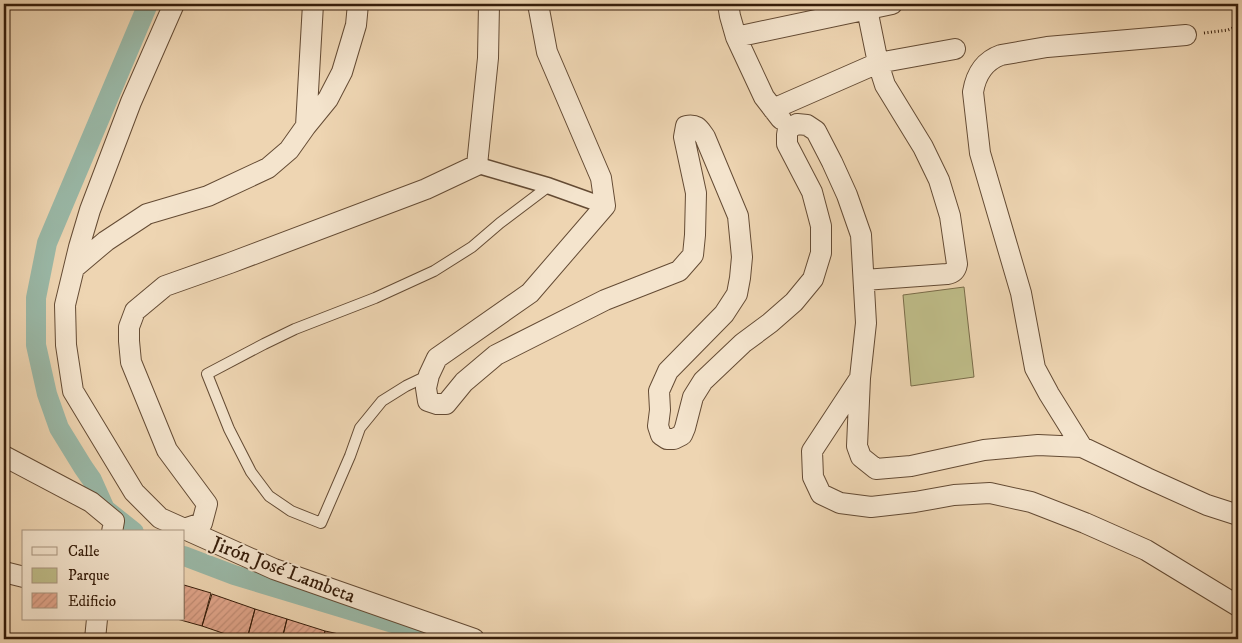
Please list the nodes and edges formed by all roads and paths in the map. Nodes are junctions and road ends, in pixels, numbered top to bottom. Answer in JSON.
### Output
{"nodes":[{"id":1,"x":174,"y":4,"type":"edge"},
{"id":2,"x":313,"y":4,"type":"edge"},
{"id":3,"x":358,"y":4,"type":"edge"},
{"id":4,"x":489,"y":4,"type":"edge"},
{"id":5,"x":538,"y":4,"type":"edge"},
{"id":6,"x":728,"y":4,"type":"edge"},
{"id":7,"x":892,"y":4,"type":"edge"},
{"id":8,"x":867,"y":9,"type":"junction"},
{"id":9,"x":1238,"y":26,"type":"edge"},
{"id":10,"x":1186,"y":35,"type":"joint"},
{"id":11,"x":736,"y":37,"type":"junction"},
{"id":12,"x":954,"y":49,"type":"dead end"},
{"id":13,"x":878,"y":64,"type":"junction"},
{"id":14,"x":773,"y":109,"type":"junction"},
{"id":15,"x":306,"y":126,"type":"junction"},
{"id":16,"x":788,"y":128,"type":"junction"},
{"id":17,"x":477,"y":164,"type":"junction"},
{"id":18,"x":549,"y":186,"type":"junction"},
{"id":19,"x":605,"y":206,"type":"junction"},
{"id":20,"x":74,"y":268,"type":"junction"},
{"id":21,"x":864,"y":280,"type":"junction"},
{"id":22,"x":429,"y":375,"type":"junction"},
{"id":23,"x":860,"y":378,"type":"junction"},
{"id":24,"x":1082,"y":447,"type":"junction"},
{"id":25,"x":4,"y":456,"type":"edge"},
{"id":26,"x":1238,"y":515,"type":"edge"},
{"id":27,"x":113,"y":526,"type":"edge"},
{"id":28,"x":184,"y":528,"type":"junction"},
{"id":29,"x":4,"y":572,"type":"edge"},
{"id":30,"x":22,"y":576,"type":"edge"},
{"id":31,"x":1238,"y":606,"type":"edge"},
{"id":32,"x":97,"y":620,"type":"edge"},
{"id":33,"x":95,"y":639,"type":"edge"},
{"id":34,"x":474,"y":639,"type":"edge"}],
"edges":[{"from":1,"to":20,"type":"street","name":"Jirón José Lambeta"},
{"from":2,"to":15,"type":"street"},
{"from":3,"to":15,"type":"street"},
{"from":4,"to":17,"type":"street"},
{"from":5,"to":19,"type":"street"},
{"from":6,"to":11,"type":"street"},
{"from":7,"to":8,"type":"street"},
{"from":8,"to":11,"type":"street"},
{"from":8,"to":13,"type":"street"},
{"from":9,"to":10,"type":"path"},
{"from":10,"to":24,"type":"street"},
{"from":11,"to":14,"type":"street"},
{"from":12,"to":13,"type":"street"},
{"from":13,"to":14,"type":"street"},
{"from":13,"to":21,"type":"street"},
{"from":14,"to":16,"type":"street"},
{"from":15,"to":20,"type":"street"},
{"from":16,"to":21,"type":"street"},
{"from":16,"to":22,"type":"street"},
{"from":17,"to":18,"type":"street"},
{"from":17,"to":28,"type":"street"},
{"from":18,"to":19,"type":"street"},
{"from":18,"to":22,"type":"lane"},
{"from":19,"to":22,"type":"street"},
{"from":20,"to":28,"type":"street","name":"Jirón José Lambeta"},
{"from":21,"to":23,"type":"street"},
{"from":23,"to":24,"type":"street"},
{"from":23,"to":31,"type":"street"},
{"from":24,"to":26,"type":"street"},
{"from":25,"to":27,"type":"street"},
{"from":28,"to":34,"type":"street","name":"Jirón José Lambeta"},
{"from":29,"to":30,"type":"street"},
{"from":32,"to":33,"type":"street"}]}
